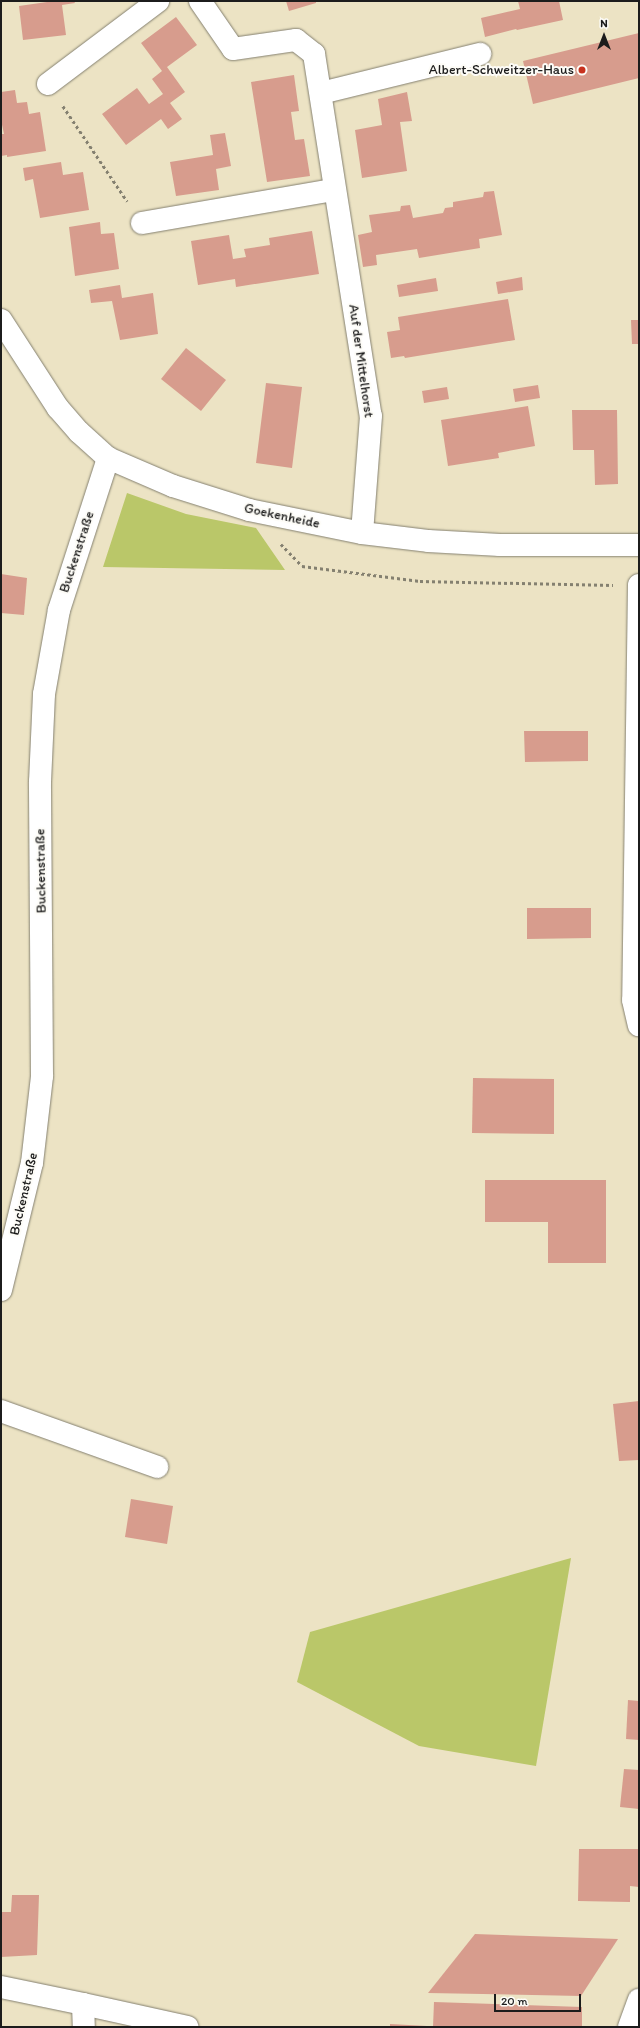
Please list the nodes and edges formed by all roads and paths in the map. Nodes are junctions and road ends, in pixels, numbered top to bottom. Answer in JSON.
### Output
{"nodes":[{"id":1,"x":158,"y":1,"type":"edge"},
{"id":2,"x":200,"y":1,"type":"edge"},
{"id":3,"x":480,"y":54,"type":"dead end"},
{"id":4,"x":48,"y":84,"type":"joint"},
{"id":5,"x":320,"y":93,"type":"junction"},
{"id":6,"x":334,"y":190,"type":"junction"},
{"id":7,"x":142,"y":223,"type":"joint"},
{"id":8,"x":1,"y":320,"type":"edge"},
{"id":9,"x":108,"y":458,"type":"junction"},
{"id":10,"x":249,"y":510,"type":"junction"},
{"id":11,"x":362,"y":533,"type":"junction"},
{"id":12,"x":639,"y":546,"type":"edge"},
{"id":13,"x":639,"y":585,"type":"edge"},
{"id":14,"x":639,"y":1025,"type":"edge"},
{"id":15,"x":1,"y":1290,"type":"edge"},
{"id":16,"x":1,"y":1411,"type":"edge"},
{"id":17,"x":157,"y":1467,"type":"dead end"},
{"id":18,"x":1,"y":1987,"type":"edge"},
{"id":19,"x":639,"y":2000,"type":"edge"},
{"id":20,"x":83,"y":2004,"type":"junction"},
{"id":21,"x":84,"y":2027,"type":"edge"},
{"id":22,"x":188,"y":2027,"type":"edge"},
{"id":23,"x":629,"y":2027,"type":"edge"}],
"edges":[{"from":1,"to":4,"type":"street"},
{"from":2,"to":5,"type":"street","name":"Auf der Mittelhorst"},
{"from":3,"to":5,"type":"street"},
{"from":4,"to":7,"type":"path"},
{"from":5,"to":6,"type":"street","name":"Auf der Mittelhorst"},
{"from":6,"to":7,"type":"street"},
{"from":6,"to":11,"type":"street","name":"Auf der Mittelhorst"},
{"from":8,"to":9,"type":"street","name":"Goekenheide"},
{"from":9,"to":10,"type":"street","name":"Goekenheide"},
{"from":9,"to":15,"type":"street","name":"Buckenstraße"},
{"from":10,"to":11,"type":"street","name":"Goekenheide"},
{"from":10,"to":13,"type":"path"},
{"from":11,"to":12,"type":"street","name":"Goekenheide"},
{"from":13,"to":14,"type":"street"},
{"from":16,"to":17,"type":"street"},
{"from":18,"to":20,"type":"street"},
{"from":19,"to":23,"type":"street"},
{"from":20,"to":21,"type":"street"},
{"from":20,"to":22,"type":"street"}]}
